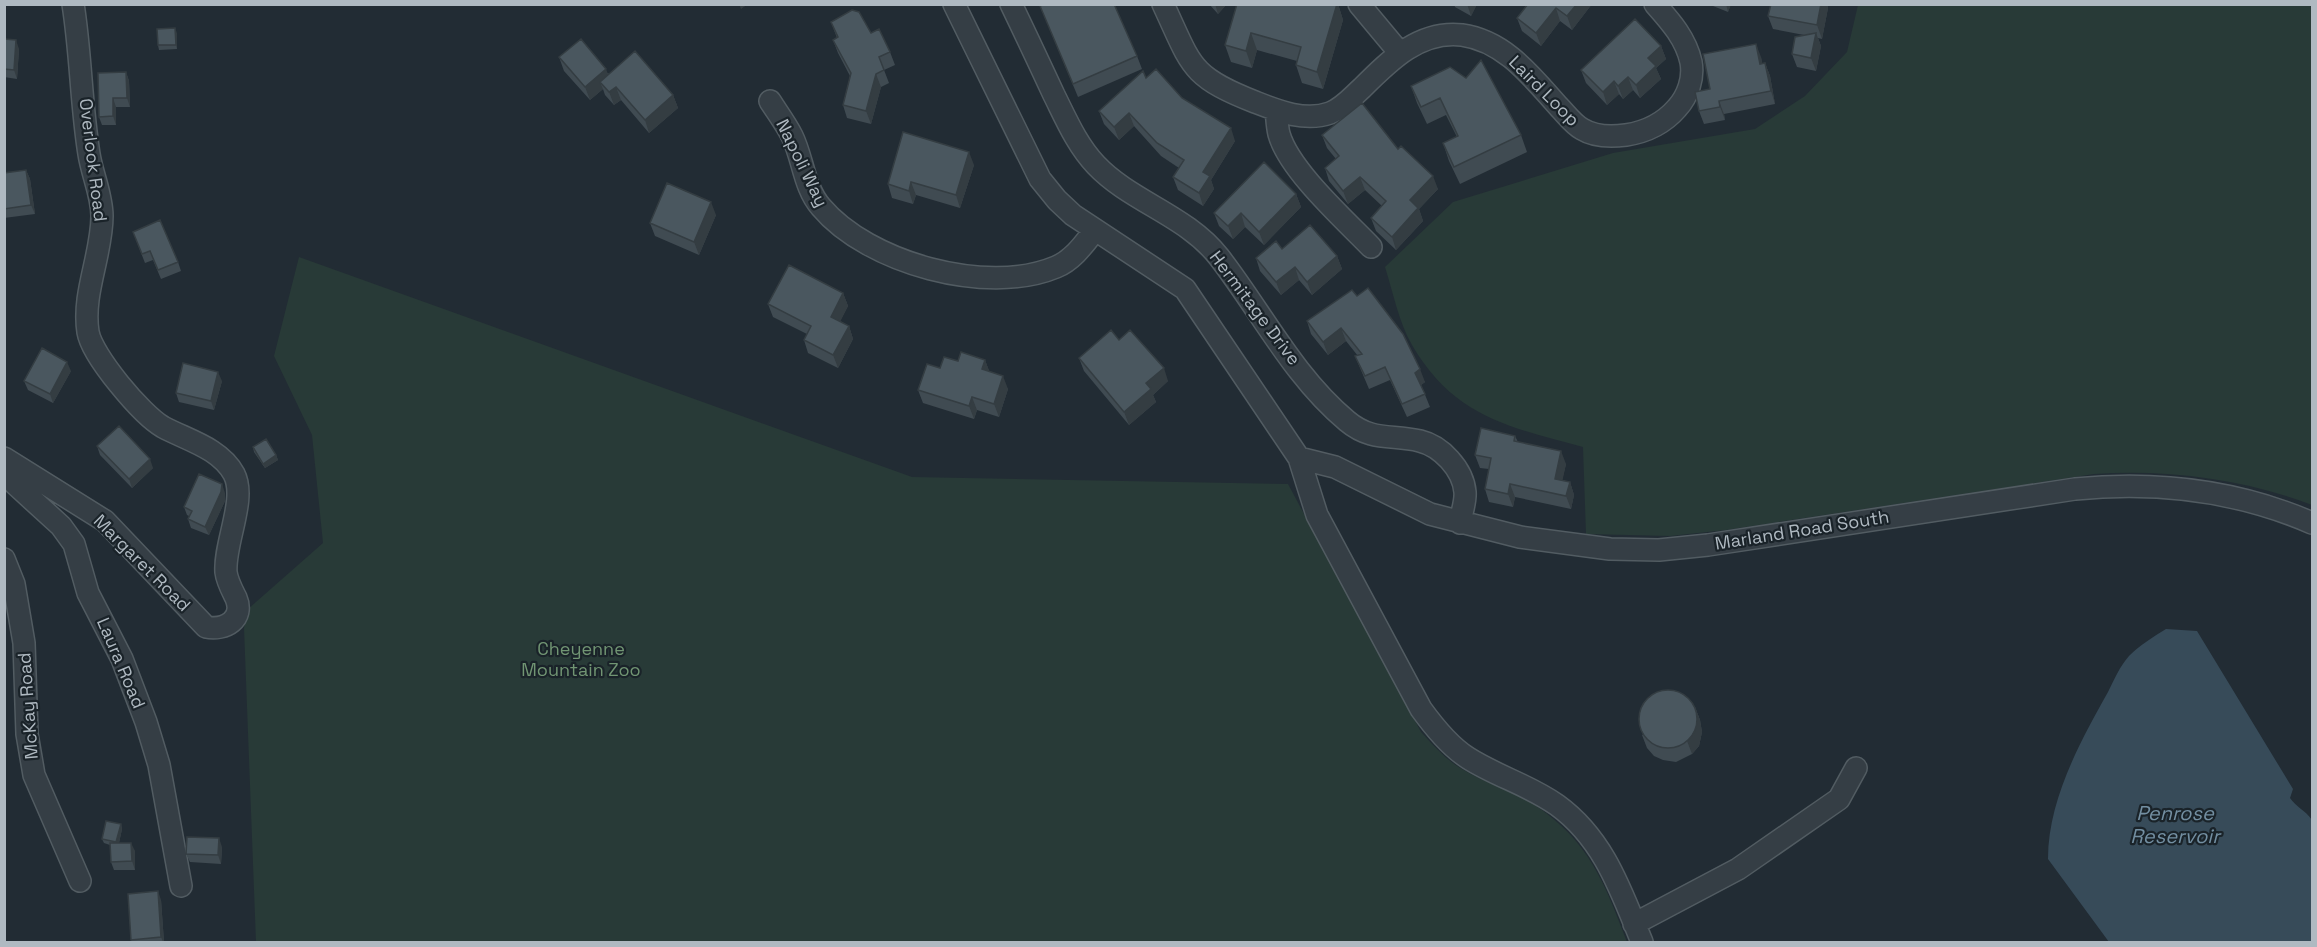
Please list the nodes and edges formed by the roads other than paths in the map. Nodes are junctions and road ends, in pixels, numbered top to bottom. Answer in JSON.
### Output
{"nodes":[{"id":1,"x":74,"y":4,"type":"edge"},
{"id":2,"x":954,"y":4,"type":"edge"},
{"id":3,"x":1011,"y":4,"type":"edge"},
{"id":4,"x":1164,"y":4,"type":"edge"},
{"id":5,"x":1359,"y":4,"type":"edge"},
{"id":6,"x":1655,"y":4,"type":"edge"},
{"id":7,"x":1399,"y":52,"type":"junction"},
{"id":8,"x":770,"y":101,"type":"dead end"},
{"id":9,"x":1276,"y":110,"type":"junction"},
{"id":10,"x":1095,"y":230,"type":"junction"},
{"id":11,"x":1371,"y":247,"type":"dead end"},
{"id":12,"x":4,"y":458,"type":"edge"},
{"id":13,"x":1299,"y":458,"type":"junction"},
{"id":14,"x":4,"y":467,"type":"edge"},
{"id":15,"x":1460,"y":523,"type":"junction"},
{"id":16,"x":2313,"y":523,"type":"edge"},
{"id":17,"x":4,"y":559,"type":"edge"},
{"id":18,"x":218,"y":629,"type":"joint"},
{"id":19,"x":1856,"y":768,"type":"dead end"},
{"id":20,"x":80,"y":881,"type":"dead end"},
{"id":21,"x":181,"y":886,"type":"dead end"},
{"id":22,"x":1638,"y":933,"type":"edge"}],
"edges":[{"from":1,"to":18,"type":"street","name":"Overlook Road"},
{"from":2,"to":10,"type":"street"},
{"from":3,"to":15,"type":"street","name":"Hermitage Drive"},
{"from":4,"to":9,"type":"street"},
{"from":5,"to":7,"type":"street"},
{"from":6,"to":7,"type":"street","name":"Laird Loop"},
{"from":7,"to":9,"type":"street"},
{"from":8,"to":10,"type":"street","name":"Napoli Way"},
{"from":9,"to":11,"type":"street"},
{"from":10,"to":13,"type":"street"},
{"from":12,"to":18,"type":"street","name":"Margaret Road"},
{"from":13,"to":15,"type":"street","name":"Marland Road South"},
{"from":13,"to":22,"type":"street"},
{"from":14,"to":21,"type":"street","name":"Laura Road"},
{"from":15,"to":16,"type":"street","name":"Marland Road South"},
{"from":17,"to":20,"type":"street","name":"McKay Road"},
{"from":19,"to":22,"type":"street"}]}
